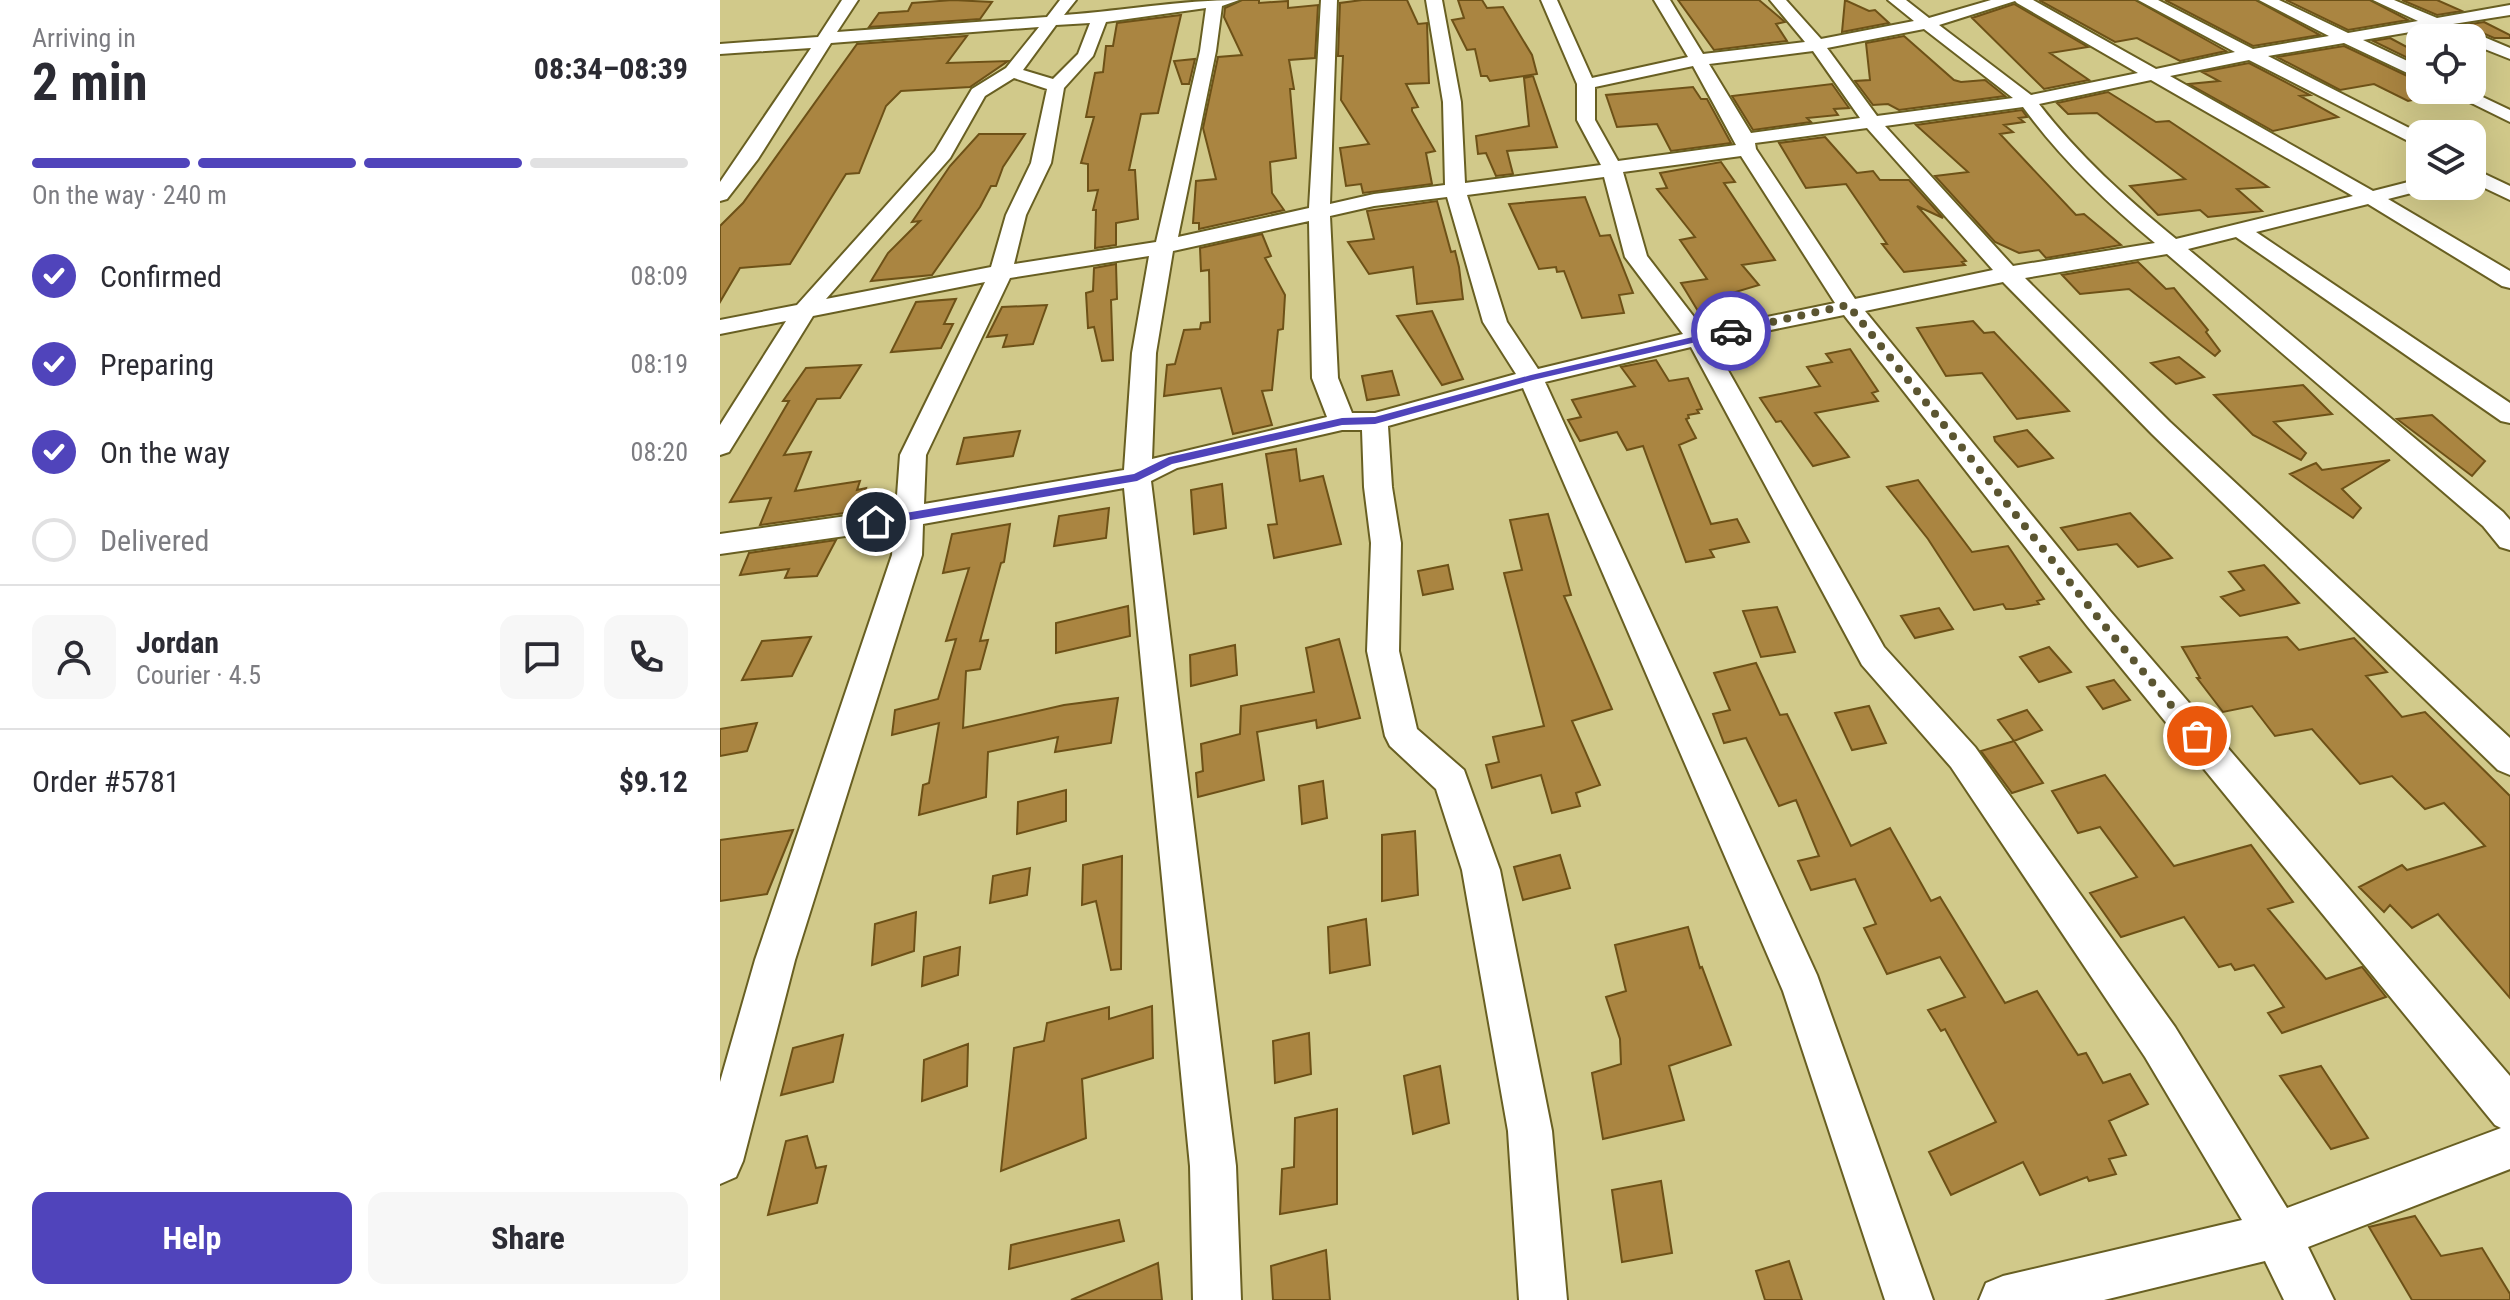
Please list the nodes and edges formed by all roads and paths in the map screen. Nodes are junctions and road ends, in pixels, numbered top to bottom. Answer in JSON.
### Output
{"nodes":[{"id":1,"x":850,"y":0,"type":"edge"},
{"id":2,"x":1068,"y":0,"type":"edge"},
{"id":3,"x":1329,"y":0,"type":"edge"},
{"id":4,"x":1434,"y":0,"type":"edge"},
{"id":5,"x":1549,"y":0,"type":"edge"},
{"id":6,"x":1662,"y":0,"type":"edge"},
{"id":7,"x":1778,"y":0,"type":"edge"},
{"id":8,"x":1896,"y":0,"type":"edge"},
{"id":9,"x":2008,"y":0,"type":"edge"},
{"id":10,"x":2022,"y":0,"type":"edge"},
{"id":11,"x":2146,"y":0,"type":"edge"},
{"id":12,"x":2267,"y":0,"type":"edge"},
{"id":13,"x":2381,"y":0,"type":"edge"},
{"id":14,"x":2501,"y":0,"type":"edge"},
{"id":15,"x":1220,"y":1,"type":"edge"},
{"id":16,"x":2510,"y":3,"type":"edge"},
{"id":17,"x":950,"y":10,"type":"dead end"},
{"id":18,"x":2510,"y":10,"type":"edge"},
{"id":19,"x":1099,"y":18,"type":"junction"},
{"id":20,"x":1055,"y":21,"type":"junction"},
{"id":21,"x":2435,"y":22,"type":"junction"},
{"id":22,"x":1926,"y":24,"type":"junction"},
{"id":23,"x":938,"y":30,"type":"junction"},
{"id":24,"x":2349,"y":39,"type":"junction"},
{"id":25,"x":825,"y":40,"type":"junction"},
{"id":26,"x":1817,"y":45,"type":"junction"},
{"id":27,"x":720,"y":49,"type":"edge"},
{"id":28,"x":2252,"y":54,"type":"junction"},
{"id":29,"x":2510,"y":54,"type":"edge"},
{"id":30,"x":1699,"y":60,"type":"junction"},
{"id":31,"x":2406,"y":67,"type":"edge"},
{"id":32,"x":1012,"y":72,"type":"junction"},
{"id":33,"x":2156,"y":75,"type":"junction"},
{"id":34,"x":1586,"y":84,"type":"junction"},
{"id":35,"x":1056,"y":86,"type":"junction"},
{"id":36,"x":2028,"y":101,"type":"junction"},
{"id":37,"x":2483,"y":104,"type":"edge"},
{"id":38,"x":2510,"y":117,"type":"edge"},
{"id":39,"x":1871,"y":121,"type":"junction"},
{"id":40,"x":2406,"y":134,"type":"edge"},
{"id":41,"x":1746,"y":144,"type":"junction"},
{"id":42,"x":748,"y":159,"type":"junction"},
{"id":43,"x":720,"y":162,"type":"edge"},
{"id":44,"x":2499,"y":166,"type":"dead end"},
{"id":45,"x":1612,"y":168,"type":"junction"},
{"id":46,"x":2486,"y":168,"type":"edge"},
{"id":47,"x":2486,"y":179,"type":"edge"},
{"id":48,"x":1455,"y":188,"type":"junction"},
{"id":49,"x":2406,"y":188,"type":"edge"},
{"id":50,"x":2510,"y":194,"type":"edge"},
{"id":51,"x":720,"y":195,"type":"edge"},
{"id":52,"x":2370,"y":197,"type":"junction"},
{"id":53,"x":1319,"y":213,"type":"junction"},
{"id":54,"x":2239,"y":230,"type":"junction"},
{"id":55,"x":1166,"y":244,"type":"junction"},
{"id":56,"x":2172,"y":247,"type":"junction"},
{"id":57,"x":1001,"y":272,"type":"junction"},
{"id":58,"x":2008,"y":274,"type":"junction"},
{"id":59,"x":2510,"y":281,"type":"edge"},
{"id":60,"x":1848,"y":305,"type":"junction"},
{"id":61,"x":804,"y":311,"type":"junction"},
{"id":62,"x":720,"y":327,"type":"edge"},
{"id":63,"x":1698,"y":338,"type":"junction"},
{"id":64,"x":1531,"y":378,"type":"junction"},
{"id":65,"x":2510,"y":415,"type":"edge"},
{"id":66,"x":1359,"y":421,"type":"junction"},
{"id":67,"x":720,"y":446,"type":"edge"},
{"id":68,"x":1137,"y":477,"type":"junction"},
{"id":69,"x":908,"y":517,"type":"junction"},
{"id":70,"x":2510,"y":540,"type":"edge"},
{"id":71,"x":720,"y":544,"type":"edge"},
{"id":72,"x":2510,"y":760,"type":"edge"},
{"id":73,"x":2510,"y":1110,"type":"edge"},
{"id":74,"x":2510,"y":1147,"type":"edge"},
{"id":75,"x":720,"y":1161,"type":"edge"},
{"id":76,"x":2277,"y":1235,"type":"junction"},
{"id":77,"x":1217,"y":1300,"type":"edge"},
{"id":78,"x":1543,"y":1300,"type":"edge"},
{"id":79,"x":1909,"y":1300,"type":"edge"},
{"id":80,"x":2003,"y":1300,"type":"edge"},
{"id":81,"x":2310,"y":1300,"type":"edge"}],
"edges":[{"from":1,"to":25,"type":"street"},
{"from":2,"to":20,"type":"street"},
{"from":3,"to":53,"type":"street"},
{"from":4,"to":48,"type":"street"},
{"from":5,"to":34,"type":"street"},
{"from":6,"to":30,"type":"street"},
{"from":7,"to":26,"type":"street"},
{"from":8,"to":22,"type":"street"},
{"from":9,"to":22,"type":"street"},
{"from":10,"to":33,"type":"street"},
{"from":11,"to":28,"type":"street"},
{"from":12,"to":24,"type":"street"},
{"from":13,"to":21,"type":"street"},
{"from":14,"to":16,"type":"street"},
{"from":15,"to":19,"type":"street"},
{"from":15,"to":55,"type":"street"},
{"from":17,"to":23,"type":"street"},
{"from":18,"to":21,"type":"street"},
{"from":19,"to":20,"type":"street"},
{"from":19,"to":35,"type":"street"},
{"from":20,"to":23,"type":"street"},
{"from":20,"to":32,"type":"street"},
{"from":21,"to":24,"type":"street"},
{"from":21,"to":29,"type":"street"},
{"from":22,"to":26,"type":"street"},
{"from":22,"to":36,"type":"street"},
{"from":23,"to":25,"type":"street"},
{"from":24,"to":28,"type":"street"},
{"from":24,"to":31,"type":"street"},
{"from":25,"to":27,"type":"street"},
{"from":25,"to":42,"type":"street"},
{"from":26,"to":30,"type":"street"},
{"from":26,"to":39,"type":"street"},
{"from":28,"to":33,"type":"street"},
{"from":28,"to":40,"type":"street"},
{"from":30,"to":34,"type":"street"},
{"from":30,"to":41,"type":"street"},
{"from":32,"to":35,"type":"street"},
{"from":32,"to":61,"type":"street"},
{"from":33,"to":36,"type":"street"},
{"from":33,"to":52,"type":"street"},
{"from":34,"to":45,"type":"street"},
{"from":35,"to":57,"type":"street"},
{"from":36,"to":39,"type":"street"},
{"from":36,"to":56,"type":"street"},
{"from":37,"to":38,"type":"street"},
{"from":39,"to":41,"type":"street"},
{"from":39,"to":58,"type":"street"},
{"from":41,"to":45,"type":"street"},
{"from":41,"to":60,"type":"street"},
{"from":42,"to":43,"type":"street"},
{"from":42,"to":51,"type":"street"},
{"from":44,"to":46,"type":"street"},
{"from":45,"to":48,"type":"street"},
{"from":45,"to":63,"type":"street"},
{"from":47,"to":50,"type":"street"},
{"from":48,"to":53,"type":"street"},
{"from":48,"to":64,"type":"street"},
{"from":49,"to":52,"type":"street"},
{"from":52,"to":54,"type":"street"},
{"from":52,"to":59,"type":"street"},
{"from":53,"to":55,"type":"street"},
{"from":53,"to":66,"type":"street"},
{"from":54,"to":56,"type":"street"},
{"from":54,"to":65,"type":"street"},
{"from":55,"to":57,"type":"street"},
{"from":55,"to":68,"type":"street"},
{"from":56,"to":58,"type":"street"},
{"from":56,"to":70,"type":"street"},
{"from":57,"to":61,"type":"street"},
{"from":57,"to":69,"type":"street"},
{"from":58,"to":60,"type":"street"},
{"from":58,"to":72,"type":"street"},
{"from":60,"to":63,"type":"street"},
{"from":60,"to":73,"type":"street"},
{"from":61,"to":62,"type":"street"},
{"from":61,"to":67,"type":"street"},
{"from":63,"to":64,"type":"street"},
{"from":63,"to":76,"type":"street"},
{"from":64,"to":66,"type":"street"},
{"from":64,"to":79,"type":"street"},
{"from":66,"to":68,"type":"street"},
{"from":66,"to":78,"type":"street"},
{"from":68,"to":69,"type":"street"},
{"from":68,"to":77,"type":"street"},
{"from":69,"to":71,"type":"street"},
{"from":69,"to":75,"type":"street"},
{"from":74,"to":76,"type":"street"},
{"from":76,"to":80,"type":"street"},
{"from":76,"to":81,"type":"street"}]}
